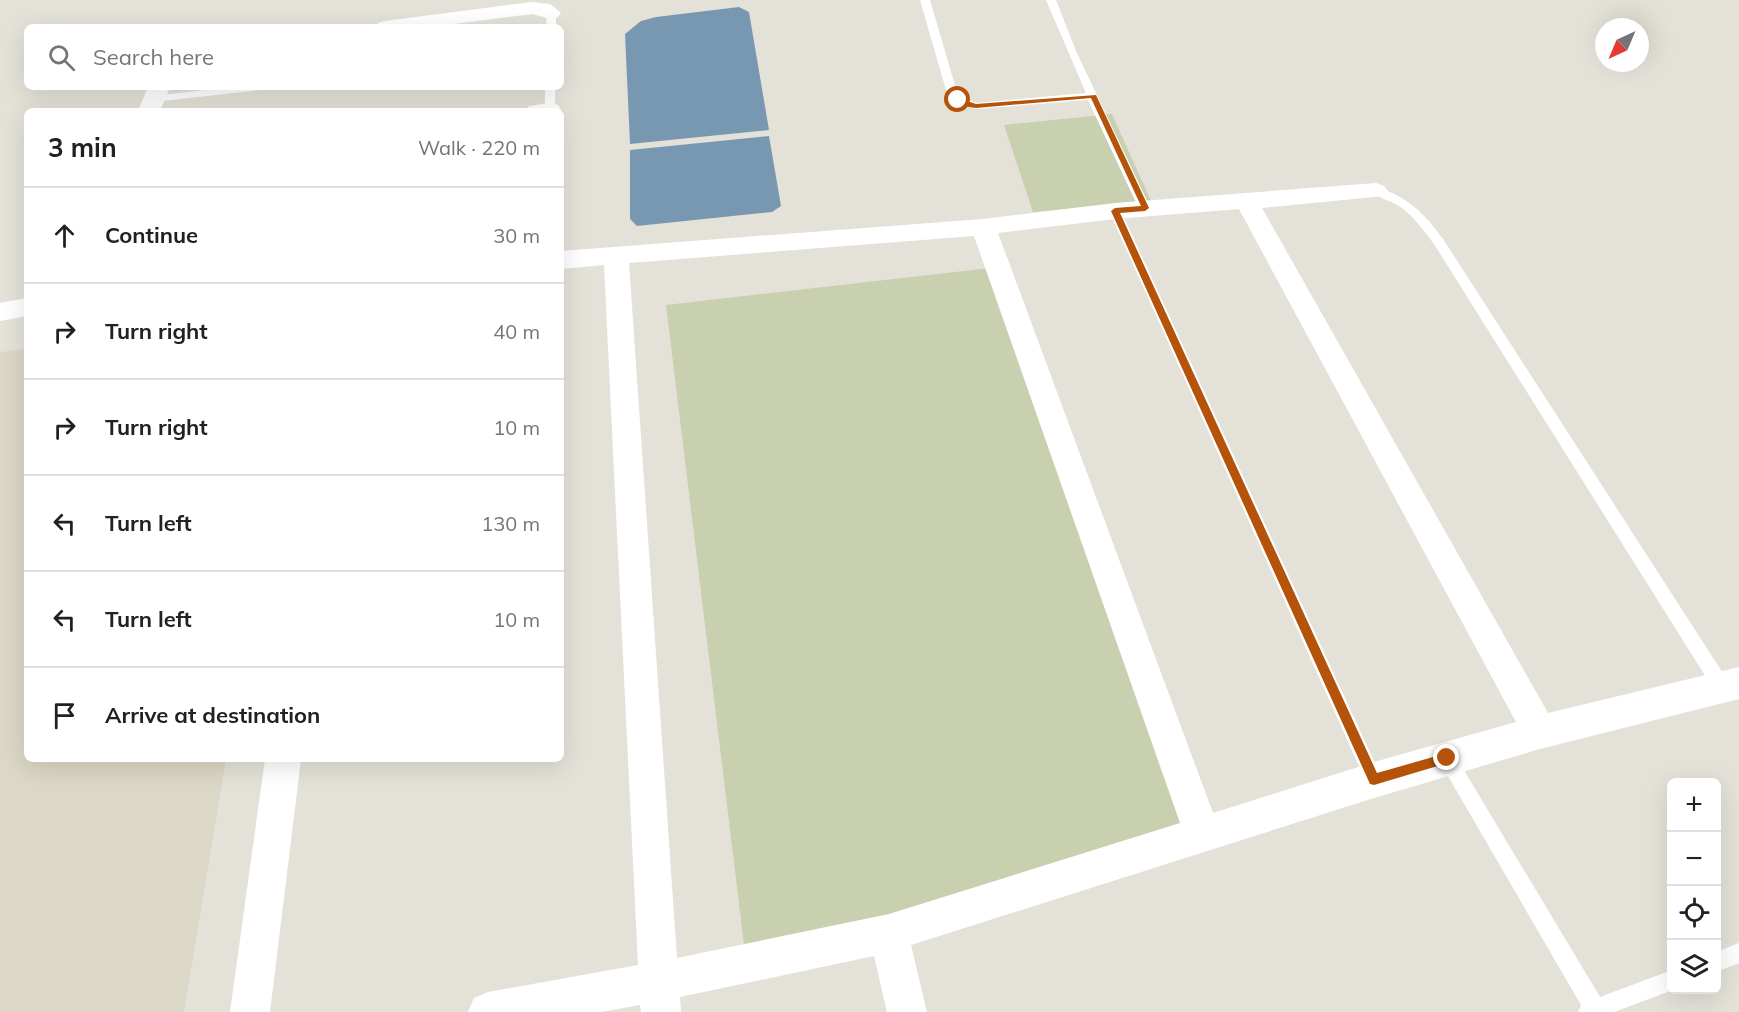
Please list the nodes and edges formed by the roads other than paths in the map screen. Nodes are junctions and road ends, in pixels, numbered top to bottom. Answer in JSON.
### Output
{"nodes":[{"id":1,"x":925,"y":0,"type":"edge"},
{"id":2,"x":1051,"y":0,"type":"edge"},
{"id":3,"x":551,"y":20,"type":"edge"},
{"id":4,"x":408,"y":24,"type":"edge"},
{"id":5,"x":234,"y":90,"type":"edge"},
{"id":6,"x":549,"y":90,"type":"edge"},
{"id":7,"x":1094,"y":96,"type":"junction"},
{"id":8,"x":154,"y":99,"type":"edge"},
{"id":9,"x":546,"y":108,"type":"edge"},
{"id":10,"x":1376,"y":191,"type":"joint"},
{"id":11,"x":1246,"y":201,"type":"junction"},
{"id":12,"x":1145,"y":208,"type":"junction"},
{"id":13,"x":1115,"y":211,"type":"junction"},
{"id":14,"x":983,"y":226,"type":"junction"},
{"id":15,"x":616,"y":256,"type":"junction"},
{"id":16,"x":564,"y":260,"type":"edge"},
{"id":17,"x":24,"y":308,"type":"edge"},
{"id":18,"x":0,"y":312,"type":"edge"},
{"id":19,"x":1730,"y":685,"type":"edge"},
{"id":20,"x":1540,"y":732,"type":"junction"},
{"id":21,"x":1447,"y":758,"type":"junction"},
{"id":22,"x":283,"y":762,"type":"edge"},
{"id":23,"x":1374,"y":780,"type":"junction"},
{"id":24,"x":1202,"y":833,"type":"junction"},
{"id":25,"x":889,"y":933,"type":"junction"},
{"id":26,"x":1739,"y":953,"type":"edge"},
{"id":27,"x":1721,"y":960,"type":"edge"},
{"id":28,"x":1667,"y":982,"type":"edge"},
{"id":29,"x":659,"y":997,"type":"edge"},
{"id":30,"x":1594,"y":1011,"type":"edge"},
{"id":31,"x":250,"y":1012,"type":"edge"},
{"id":32,"x":488,"y":1012,"type":"edge"},
{"id":33,"x":907,"y":1012,"type":"edge"}],
"edges":[{"from":1,"to":7,"type":"lane"},
{"from":2,"to":7,"type":"lane"},
{"from":3,"to":4,"type":"street"},
{"from":5,"to":8,"type":"lane"},
{"from":6,"to":9,"type":"lane"},
{"from":7,"to":12,"type":"lane"},
{"from":10,"to":11,"type":"street"},
{"from":10,"to":19,"type":"lane"},
{"from":11,"to":12,"type":"street"},
{"from":11,"to":20,"type":"street"},
{"from":12,"to":13,"type":"street"},
{"from":13,"to":14,"type":"street"},
{"from":13,"to":23,"type":"lane"},
{"from":14,"to":15,"type":"street"},
{"from":14,"to":24,"type":"street"},
{"from":15,"to":16,"type":"street"},
{"from":15,"to":29,"type":"street"},
{"from":17,"to":18,"type":"street"},
{"from":19,"to":20,"type":"street"},
{"from":20,"to":21,"type":"street"},
{"from":21,"to":23,"type":"street"},
{"from":21,"to":30,"type":"lane"},
{"from":22,"to":31,"type":"street"},
{"from":23,"to":24,"type":"street"},
{"from":24,"to":25,"type":"street"},
{"from":25,"to":29,"type":"street"},
{"from":25,"to":33,"type":"street"},
{"from":26,"to":27,"type":"lane"},
{"from":28,"to":30,"type":"lane"},
{"from":29,"to":32,"type":"street"}]}
